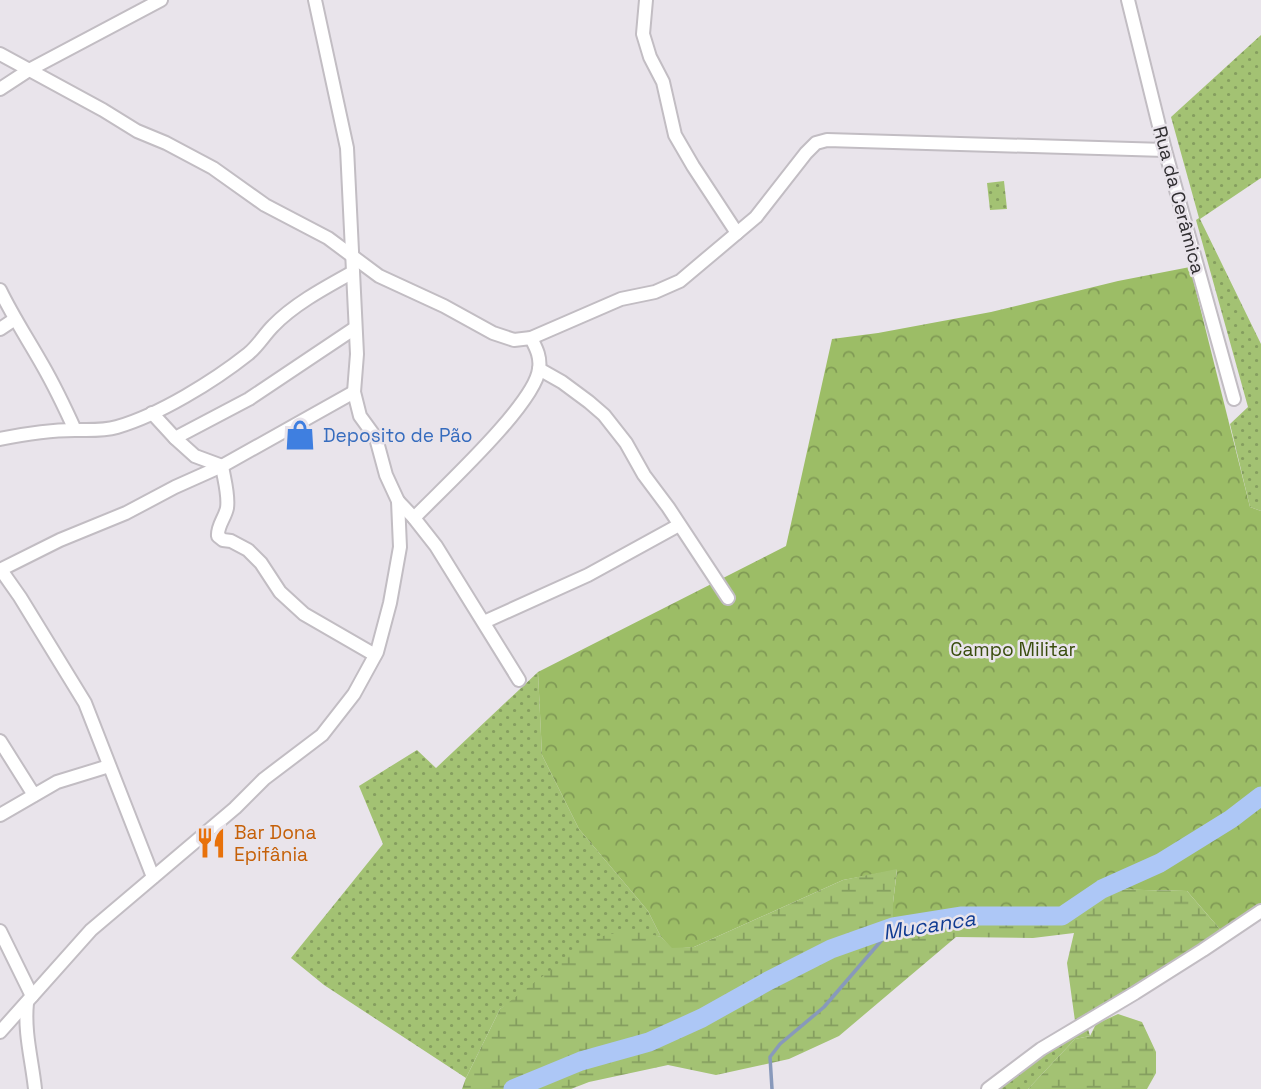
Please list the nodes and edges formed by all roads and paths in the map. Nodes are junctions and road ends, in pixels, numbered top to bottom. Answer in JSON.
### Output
{"nodes":[{"id":1,"x":161,"y":0,"type":"edge"},
{"id":2,"x":315,"y":0,"type":"edge"},
{"id":3,"x":646,"y":0,"type":"edge"},
{"id":4,"x":1128,"y":0,"type":"edge"},
{"id":5,"x":0,"y":54,"type":"edge"},
{"id":6,"x":29,"y":70,"type":"junction"},
{"id":7,"x":0,"y":89,"type":"edge"},
{"id":8,"x":1165,"y":150,"type":"junction"},
{"id":9,"x":737,"y":233,"type":"junction"},
{"id":10,"x":353,"y":256,"type":"junction"},
{"id":11,"x":353,"y":272,"type":"junction"},
{"id":12,"x":0,"y":290,"type":"edge"},
{"id":13,"x":15,"y":319,"type":"junction"},
{"id":14,"x":355,"y":328,"type":"junction"},
{"id":15,"x":0,"y":329,"type":"edge"},
{"id":16,"x":531,"y":338,"type":"junction"},
{"id":17,"x":539,"y":369,"type":"junction"},
{"id":18,"x":354,"y":392,"type":"junction"},
{"id":19,"x":1234,"y":399,"type":"dead end"},
{"id":20,"x":152,"y":414,"type":"junction"},
{"id":21,"x":75,"y":430,"type":"junction"},
{"id":22,"x":175,"y":438,"type":"junction"},
{"id":23,"x":0,"y":439,"type":"edge"},
{"id":24,"x":222,"y":467,"type":"junction"},
{"id":25,"x":398,"y":501,"type":"junction"},
{"id":26,"x":414,"y":518,"type":"junction"},
{"id":27,"x":679,"y":525,"type":"junction"},
{"id":28,"x":0,"y":570,"type":"edge"},
{"id":29,"x":728,"y":598,"type":"dead end"},
{"id":30,"x":484,"y":622,"type":"junction"},
{"id":31,"x":375,"y":655,"type":"junction"},
{"id":32,"x":519,"y":680,"type":"dead end"},
{"id":33,"x":0,"y":741,"type":"edge"},
{"id":34,"x":109,"y":766,"type":"junction"},
{"id":35,"x":34,"y":795,"type":"junction"},
{"id":36,"x":0,"y":815,"type":"edge"},
{"id":37,"x":153,"y":877,"type":"junction"},
{"id":38,"x":1261,"y":911,"type":"edge"},
{"id":39,"x":0,"y":931,"type":"edge"},
{"id":40,"x":30,"y":999,"type":"junction"},
{"id":41,"x":0,"y":1032,"type":"edge"},
{"id":42,"x":35,"y":1089,"type":"edge"},
{"id":43,"x":988,"y":1089,"type":"edge"}],
"edges":[{"from":1,"to":6,"type":"street"},
{"from":2,"to":10,"type":"street"},
{"from":3,"to":9,"type":"street"},
{"from":4,"to":8,"type":"street","name":"Rua da Cerâmica"},
{"from":5,"to":6,"type":"street"},
{"from":6,"to":7,"type":"street"},
{"from":6,"to":10,"type":"street"},
{"from":8,"to":9,"type":"street"},
{"from":8,"to":19,"type":"street","name":"Rua da Cerâmica"},
{"from":9,"to":16,"type":"street"},
{"from":10,"to":11,"type":"street"},
{"from":10,"to":16,"type":"street"},
{"from":11,"to":14,"type":"street"},
{"from":11,"to":20,"type":"street"},
{"from":12,"to":13,"type":"street"},
{"from":13,"to":15,"type":"street"},
{"from":13,"to":21,"type":"street"},
{"from":14,"to":18,"type":"street"},
{"from":14,"to":22,"type":"street"},
{"from":16,"to":17,"type":"street"},
{"from":17,"to":26,"type":"street"},
{"from":17,"to":27,"type":"street"},
{"from":18,"to":24,"type":"street"},
{"from":18,"to":25,"type":"street"},
{"from":20,"to":21,"type":"street"},
{"from":20,"to":22,"type":"street"},
{"from":21,"to":23,"type":"street"},
{"from":22,"to":24,"type":"street"},
{"from":24,"to":28,"type":"street"},
{"from":24,"to":31,"type":"street"},
{"from":25,"to":26,"type":"street"},
{"from":25,"to":31,"type":"street"},
{"from":26,"to":30,"type":"street"},
{"from":27,"to":29,"type":"street"},
{"from":27,"to":30,"type":"street"},
{"from":28,"to":34,"type":"street"},
{"from":30,"to":32,"type":"street"},
{"from":31,"to":37,"type":"street"},
{"from":33,"to":35,"type":"street"},
{"from":34,"to":35,"type":"street"},
{"from":34,"to":37,"type":"street"},
{"from":35,"to":36,"type":"street"},
{"from":37,"to":40,"type":"street"},
{"from":38,"to":43,"type":"street"},
{"from":39,"to":40,"type":"street"},
{"from":40,"to":41,"type":"street"},
{"from":40,"to":42,"type":"street"}]}
